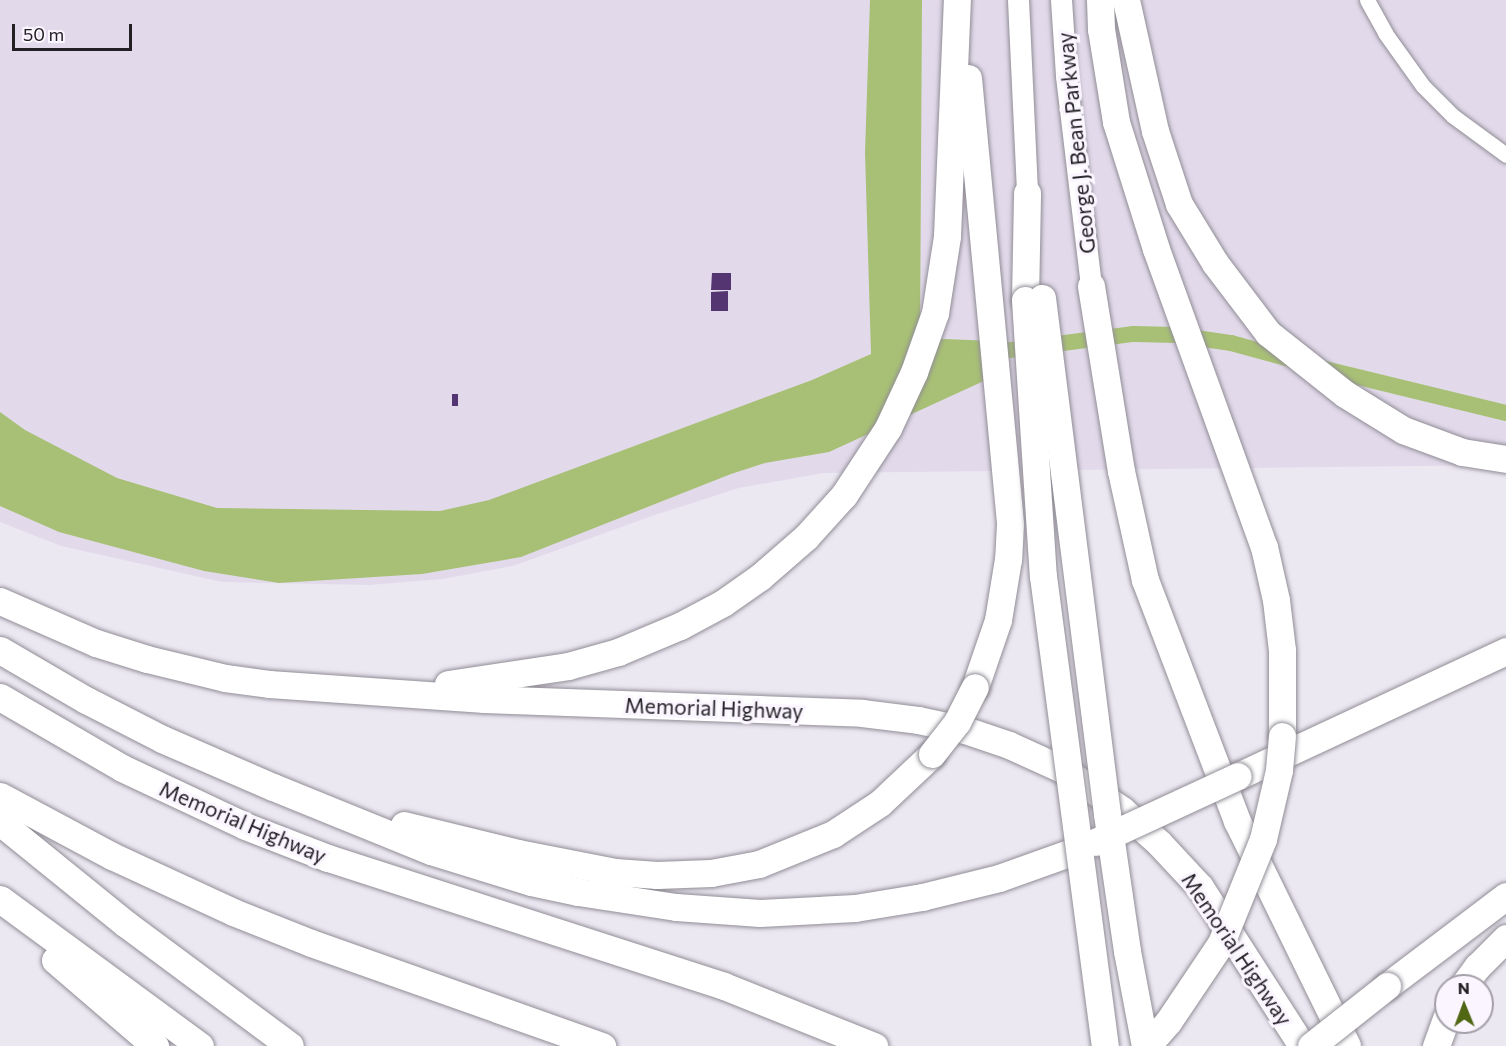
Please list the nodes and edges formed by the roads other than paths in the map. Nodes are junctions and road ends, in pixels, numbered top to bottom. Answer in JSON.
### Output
{"nodes":[{"id":1,"x":959,"y":0,"type":"edge"},
{"id":2,"x":1018,"y":0,"type":"edge"},
{"id":3,"x":1061,"y":0,"type":"edge"},
{"id":4,"x":1100,"y":0,"type":"edge"},
{"id":5,"x":1125,"y":0,"type":"edge"},
{"id":6,"x":1367,"y":0,"type":"edge"},
{"id":7,"x":1506,"y":155,"type":"edge"},
{"id":8,"x":1027,"y":193,"type":"joint"},
{"id":9,"x":1091,"y":286,"type":"joint"},
{"id":10,"x":1033,"y":299,"type":"junction"},
{"id":11,"x":1499,"y":458,"type":"edge"},
{"id":12,"x":0,"y":601,"type":"edge"},
{"id":13,"x":0,"y":650,"type":"edge"},
{"id":14,"x":1506,"y":651,"type":"edge"},
{"id":15,"x":354,"y":692,"type":"junction"},
{"id":16,"x":0,"y":697,"type":"edge"},
{"id":17,"x":273,"y":788,"type":"junction"},
{"id":18,"x":0,"y":796,"type":"edge"},
{"id":19,"x":0,"y":822,"type":"edge"},
{"id":20,"x":1506,"y":896,"type":"edge"},
{"id":21,"x":0,"y":899,"type":"edge"},
{"id":22,"x":0,"y":912,"type":"edge"},
{"id":23,"x":1506,"y":938,"type":"edge"},
{"id":24,"x":1473,"y":974,"type":"edge"},
{"id":25,"x":155,"y":1046,"type":"edge"},
{"id":26,"x":200,"y":1046,"type":"edge"},
{"id":27,"x":290,"y":1046,"type":"edge"},
{"id":28,"x":602,"y":1046,"type":"edge"},
{"id":29,"x":874,"y":1046,"type":"edge"},
{"id":30,"x":1105,"y":1046,"type":"edge"},
{"id":31,"x":1146,"y":1046,"type":"edge"},
{"id":32,"x":1302,"y":1046,"type":"edge"},
{"id":33,"x":1311,"y":1046,"type":"edge"},
{"id":34,"x":1347,"y":1046,"type":"edge"}],
"edges":[{"from":1,"to":15,"type":"highway"},
{"from":1,"to":17,"type":"highway","bridge":true},
{"from":2,"to":8,"type":"street"},
{"from":3,"to":9,"type":"street","name":"George J. Bean Parkway"},
{"from":4,"to":31,"type":"highway","bridge":true},
{"from":5,"to":11,"type":"highway"},
{"from":6,"to":7,"type":"street"},
{"from":8,"to":10,"type":"highway"},
{"from":9,"to":34,"type":"highway"},
{"from":10,"to":30,"type":"highway","bridge":true},
{"from":10,"to":31,"type":"highway","bridge":true},
{"from":12,"to":15,"type":"highway","name":"Memorial Highway"},
{"from":13,"to":17,"type":"highway"},
{"from":14,"to":17,"type":"highway","bridge":true},
{"from":15,"to":32,"type":"highway","name":"Memorial Highway"},
{"from":16,"to":29,"type":"highway","name":"Memorial Highway"},
{"from":18,"to":28,"type":"highway"},
{"from":19,"to":27,"type":"highway"},
{"from":20,"to":33,"type":"highway","bridge":true},
{"from":21,"to":26,"type":"highway"},
{"from":22,"to":25,"type":"highway"},
{"from":23,"to":24,"type":"highway"}]}
